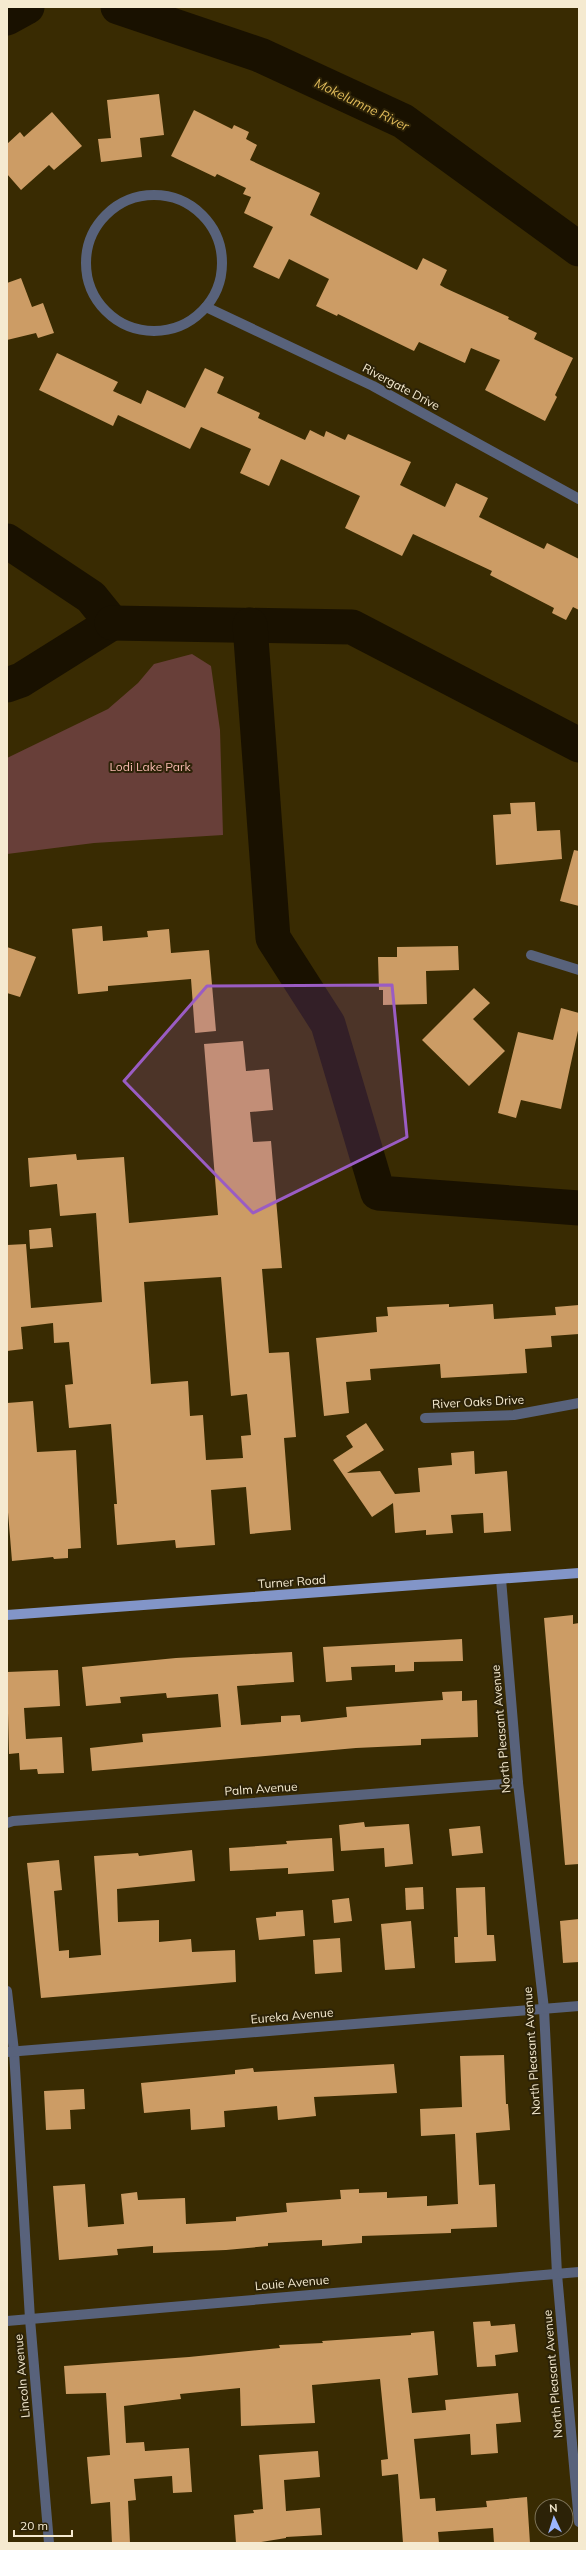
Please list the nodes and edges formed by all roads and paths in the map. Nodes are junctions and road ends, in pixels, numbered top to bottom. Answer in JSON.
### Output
{"nodes":[{"id":1,"x":206,"y":307,"type":"junction"},
{"id":2,"x":579,"y":498,"type":"edge"},
{"id":3,"x":531,"y":955,"type":"dead end"},
{"id":4,"x":579,"y":970,"type":"edge"},
{"id":5,"x":579,"y":1403,"type":"edge"},
{"id":6,"x":425,"y":1418,"type":"dead end"},
{"id":7,"x":579,"y":1573,"type":"edge"},
{"id":8,"x":501,"y":1578,"type":"junction"},
{"id":9,"x":7,"y":1615,"type":"edge"},
{"id":10,"x":518,"y":1783,"type":"junction"},
{"id":11,"x":7,"y":1823,"type":"edge"},
{"id":12,"x":7,"y":1991,"type":"edge"},
{"id":13,"x":579,"y":2006,"type":"edge"},
{"id":14,"x":544,"y":2008,"type":"junction"},
{"id":15,"x":10,"y":2052,"type":"edge"},
{"id":16,"x":579,"y":2272,"type":"edge"},
{"id":17,"x":557,"y":2274,"type":"junction"},
{"id":18,"x":30,"y":2318,"type":"junction"},
{"id":19,"x":7,"y":2321,"type":"edge"},
{"id":20,"x":579,"y":2522,"type":"edge"},
{"id":21,"x":49,"y":2543,"type":"edge"}],
"edges":[{"from":1,"to":1,"type":"street"},
{"from":1,"to":2,"type":"street","name":"Rivergate Drive"},
{"from":3,"to":4,"type":"street"},
{"from":5,"to":6,"type":"street","name":"River Oaks Drive"},
{"from":7,"to":8,"type":"main road","name":"Turner Road"},
{"from":8,"to":9,"type":"main road","name":"Turner Road"},
{"from":8,"to":10,"type":"street","name":"North Pleasant Avenue"},
{"from":10,"to":11,"type":"street","name":"Palm Avenue"},
{"from":10,"to":14,"type":"street","name":"North Pleasant Avenue"},
{"from":12,"to":15,"type":"street","name":"Lincoln Avenue"},
{"from":13,"to":14,"type":"street","name":"Eureka Avenue"},
{"from":14,"to":15,"type":"street","name":"Eureka Avenue"},
{"from":14,"to":17,"type":"street","name":"North Pleasant Avenue"},
{"from":15,"to":18,"type":"street","name":"Lincoln Avenue"},
{"from":16,"to":17,"type":"street","name":"Louie Avenue"},
{"from":17,"to":18,"type":"street","name":"Louie Avenue"},
{"from":17,"to":20,"type":"street","name":"North Pleasant Avenue"},
{"from":18,"to":19,"type":"street","name":"Louie Avenue"},
{"from":18,"to":21,"type":"street","name":"Lincoln Avenue"}]}
